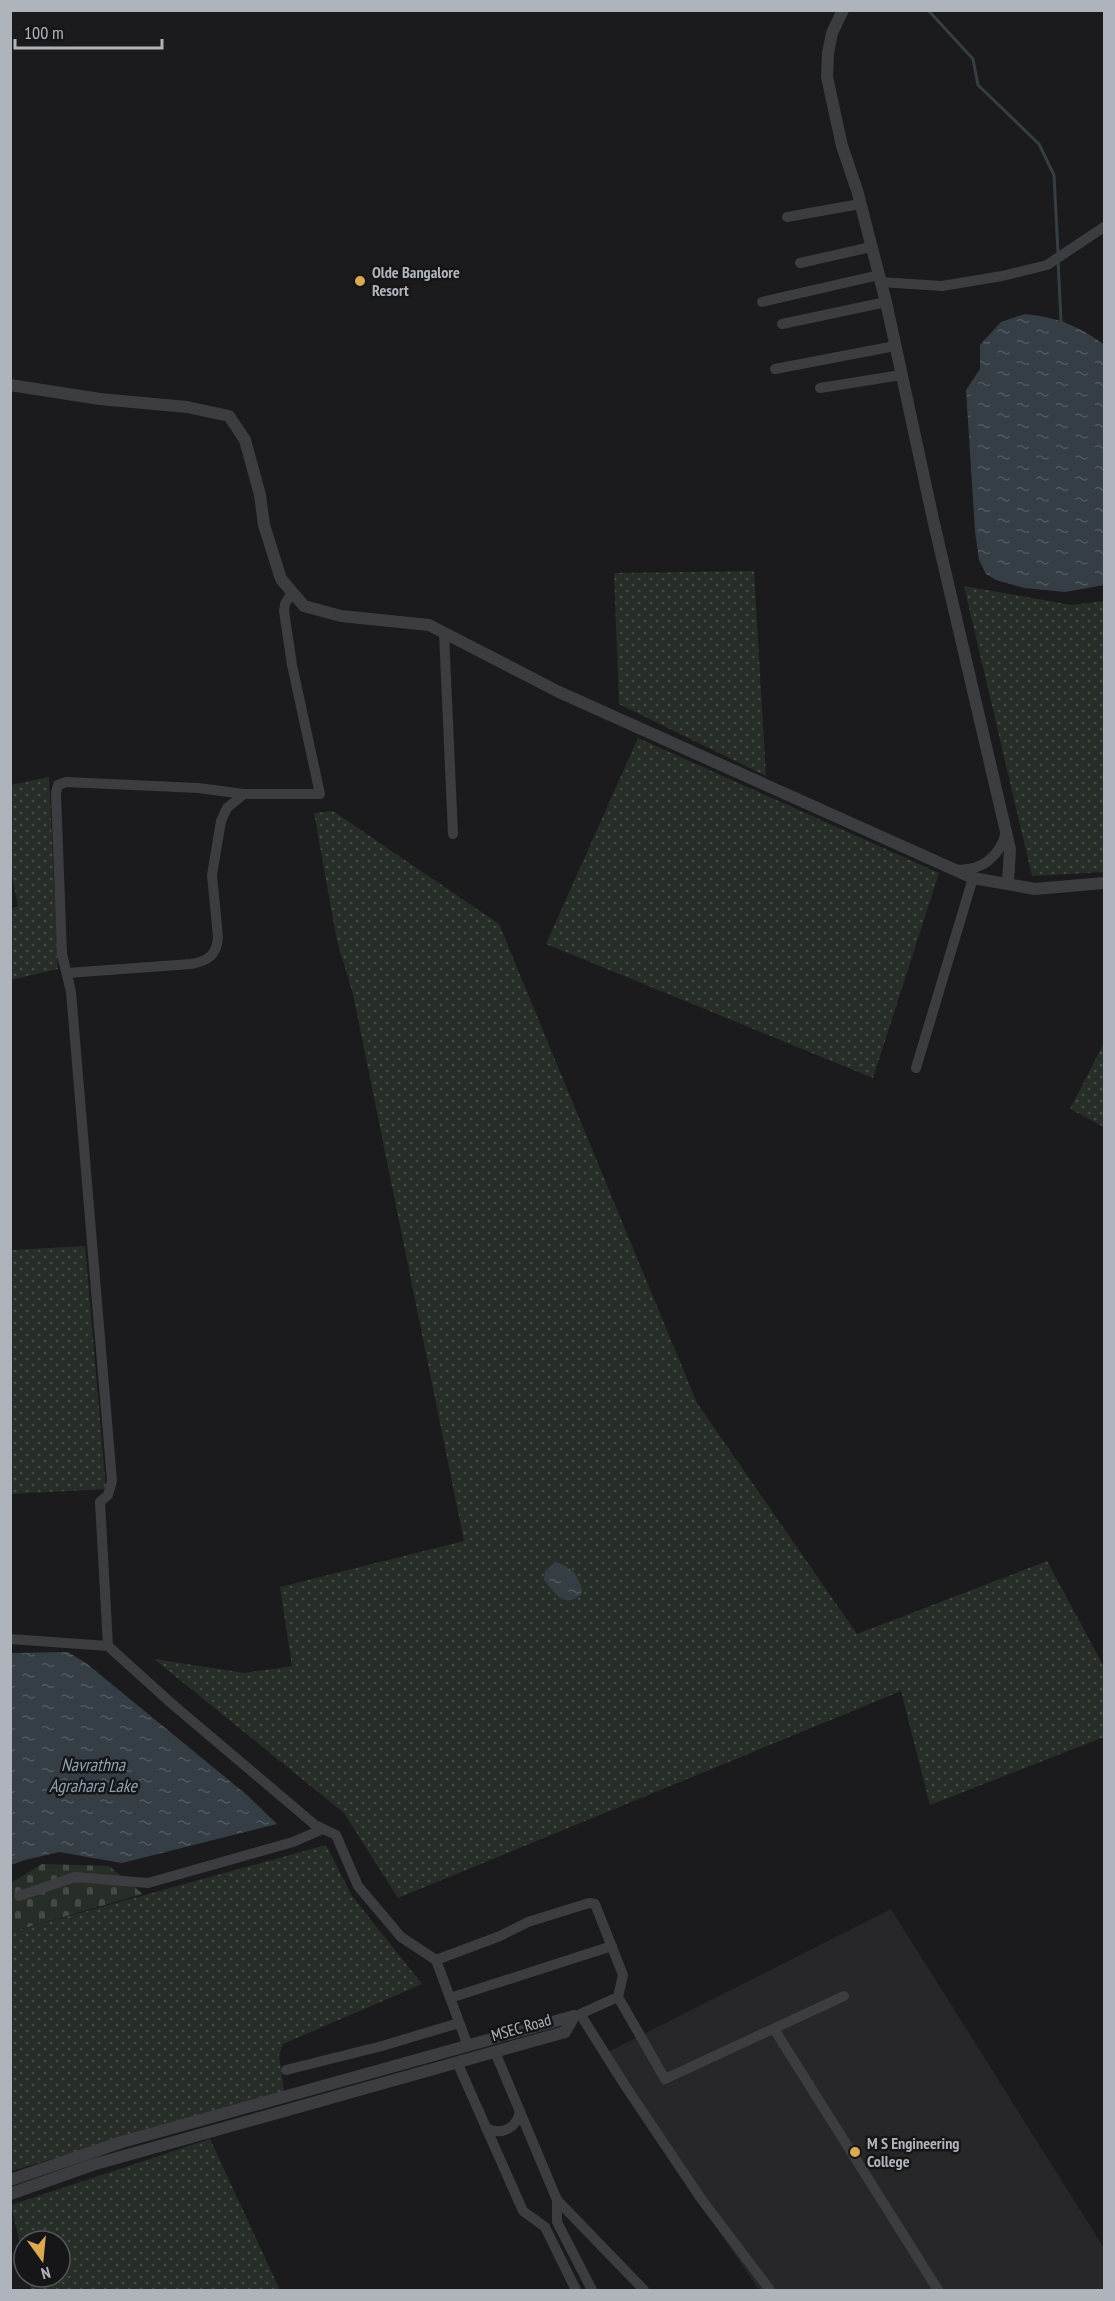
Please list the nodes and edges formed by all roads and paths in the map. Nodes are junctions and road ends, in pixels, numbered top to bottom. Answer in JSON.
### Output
{"nodes":[{"id":1,"x":843,"y":10,"type":"edge"},
{"id":2,"x":860,"y":204,"type":"junction"},
{"id":3,"x":787,"y":218,"type":"dead end"},
{"id":4,"x":1104,"y":227,"type":"edge"},
{"id":5,"x":871,"y":247,"type":"junction"},
{"id":6,"x":800,"y":263,"type":"dead end"},
{"id":7,"x":879,"y":278,"type":"junction"},
{"id":8,"x":762,"y":302,"type":"dead end"},
{"id":9,"x":885,"y":302,"type":"junction"},
{"id":10,"x":782,"y":324,"type":"dead end"},
{"id":11,"x":895,"y":346,"type":"junction"},
{"id":12,"x":775,"y":369,"type":"dead end"},
{"id":13,"x":901,"y":375,"type":"junction"},
{"id":14,"x":10,"y":385,"type":"edge"},
{"id":15,"x":820,"y":388,"type":"dead end"},
{"id":16,"x":291,"y":591,"type":"junction"},
{"id":17,"x":444,"y":633,"type":"junction"},
{"id":18,"x":244,"y":794,"type":"junction"},
{"id":19,"x":1006,"y":832,"type":"junction"},
{"id":20,"x":453,"y":834,"type":"dead end"},
{"id":21,"x":952,"y":868,"type":"junction"},
{"id":22,"x":973,"y":878,"type":"junction"},
{"id":23,"x":1008,"y":882,"type":"junction"},
{"id":24,"x":1104,"y":883,"type":"edge"},
{"id":25,"x":67,"y":974,"type":"junction"},
{"id":26,"x":916,"y":1068,"type":"dead end"},
{"id":27,"x":10,"y":1640,"type":"edge"},
{"id":28,"x":108,"y":1647,"type":"junction"},
{"id":29,"x":323,"y":1829,"type":"junction"},
{"id":30,"x":19,"y":1896,"type":"dead end"},
{"id":31,"x":612,"y":1946,"type":"junction"},
{"id":32,"x":436,"y":1960,"type":"junction"},
{"id":33,"x":844,"y":1996,"type":"dead end"},
{"id":34,"x":618,"y":1997,"type":"junction"},
{"id":35,"x":450,"y":1998,"type":"junction"},
{"id":36,"x":577,"y":2015,"type":"junction"},
{"id":37,"x":459,"y":2022,"type":"junction"},
{"id":38,"x":774,"y":2029,"type":"junction"},
{"id":39,"x":468,"y":2046,"type":"junction"},
{"id":40,"x":495,"y":2052,"type":"junction"},
{"id":41,"x":457,"y":2062,"type":"junction"},
{"id":42,"x":286,"y":2070,"type":"dead end"},
{"id":43,"x":256,"y":2104,"type":"junction"},
{"id":44,"x":520,"y":2111,"type":"junction"},
{"id":45,"x":260,"y":2117,"type":"junction"},
{"id":46,"x":486,"y":2128,"type":"junction"},
{"id":47,"x":10,"y":2180,"type":"edge"},
{"id":48,"x":10,"y":2194,"type":"edge"},
{"id":49,"x":557,"y":2200,"type":"junction"},
{"id":50,"x":576,"y":2290,"type":"edge"},
{"id":51,"x":592,"y":2290,"type":"edge"},
{"id":52,"x":644,"y":2290,"type":"edge"},
{"id":53,"x":770,"y":2290,"type":"edge"},
{"id":54,"x":938,"y":2290,"type":"edge"}],
"edges":[{"from":1,"to":2,"type":"street"},
{"from":2,"to":3,"type":"street"},
{"from":2,"to":5,"type":"street"},
{"from":4,"to":7,"type":"street"},
{"from":5,"to":6,"type":"street"},
{"from":5,"to":7,"type":"street"},
{"from":7,"to":8,"type":"street"},
{"from":7,"to":9,"type":"street"},
{"from":9,"to":10,"type":"street"},
{"from":9,"to":11,"type":"street"},
{"from":11,"to":12,"type":"street"},
{"from":11,"to":13,"type":"street"},
{"from":13,"to":15,"type":"street"},
{"from":13,"to":19,"type":"street"},
{"from":14,"to":16,"type":"street"},
{"from":16,"to":17,"type":"street"},
{"from":16,"to":18,"type":"street"},
{"from":17,"to":20,"type":"street"},
{"from":17,"to":21,"type":"street"},
{"from":18,"to":25,"type":"street"},
{"from":18,"to":25,"type":"street"},
{"from":19,"to":21,"type":"street"},
{"from":19,"to":23,"type":"street"},
{"from":21,"to":22,"type":"street"},
{"from":22,"to":23,"type":"street"},
{"from":22,"to":26,"type":"street"},
{"from":23,"to":24,"type":"street"},
{"from":25,"to":28,"type":"street"},
{"from":27,"to":28,"type":"street"},
{"from":28,"to":29,"type":"street"},
{"from":29,"to":30,"type":"street"},
{"from":29,"to":32,"type":"street"},
{"from":31,"to":32,"type":"street"},
{"from":31,"to":34,"type":"street"},
{"from":31,"to":35,"type":"street"},
{"from":32,"to":35,"type":"street"},
{"from":33,"to":38,"type":"street"},
{"from":34,"to":36,"type":"street"},
{"from":34,"to":38,"type":"street"},
{"from":35,"to":37,"type":"street"},
{"from":36,"to":39,"type":"street","name":"MSEC Road"},
{"from":36,"to":40,"type":"street","name":"MSEC Road"},
{"from":36,"to":53,"type":"street"},
{"from":37,"to":39,"type":"street"},
{"from":37,"to":42,"type":"street"},
{"from":38,"to":54,"type":"street"},
{"from":39,"to":43,"type":"street","name":"MSEC Road"},
{"from":40,"to":41,"type":"street","name":"MSEC Road"},
{"from":40,"to":44,"type":"street"},
{"from":41,"to":45,"type":"street","name":"MSEC Road"},
{"from":41,"to":46,"type":"street"},
{"from":43,"to":45,"type":"street"},
{"from":43,"to":47,"type":"street","name":"MSEC Road"},
{"from":44,"to":46,"type":"street"},
{"from":44,"to":49,"type":"street"},
{"from":45,"to":48,"type":"street","name":"MSEC Road"},
{"from":46,"to":50,"type":"street"},
{"from":49,"to":51,"type":"street"},
{"from":49,"to":52,"type":"street"}]}
